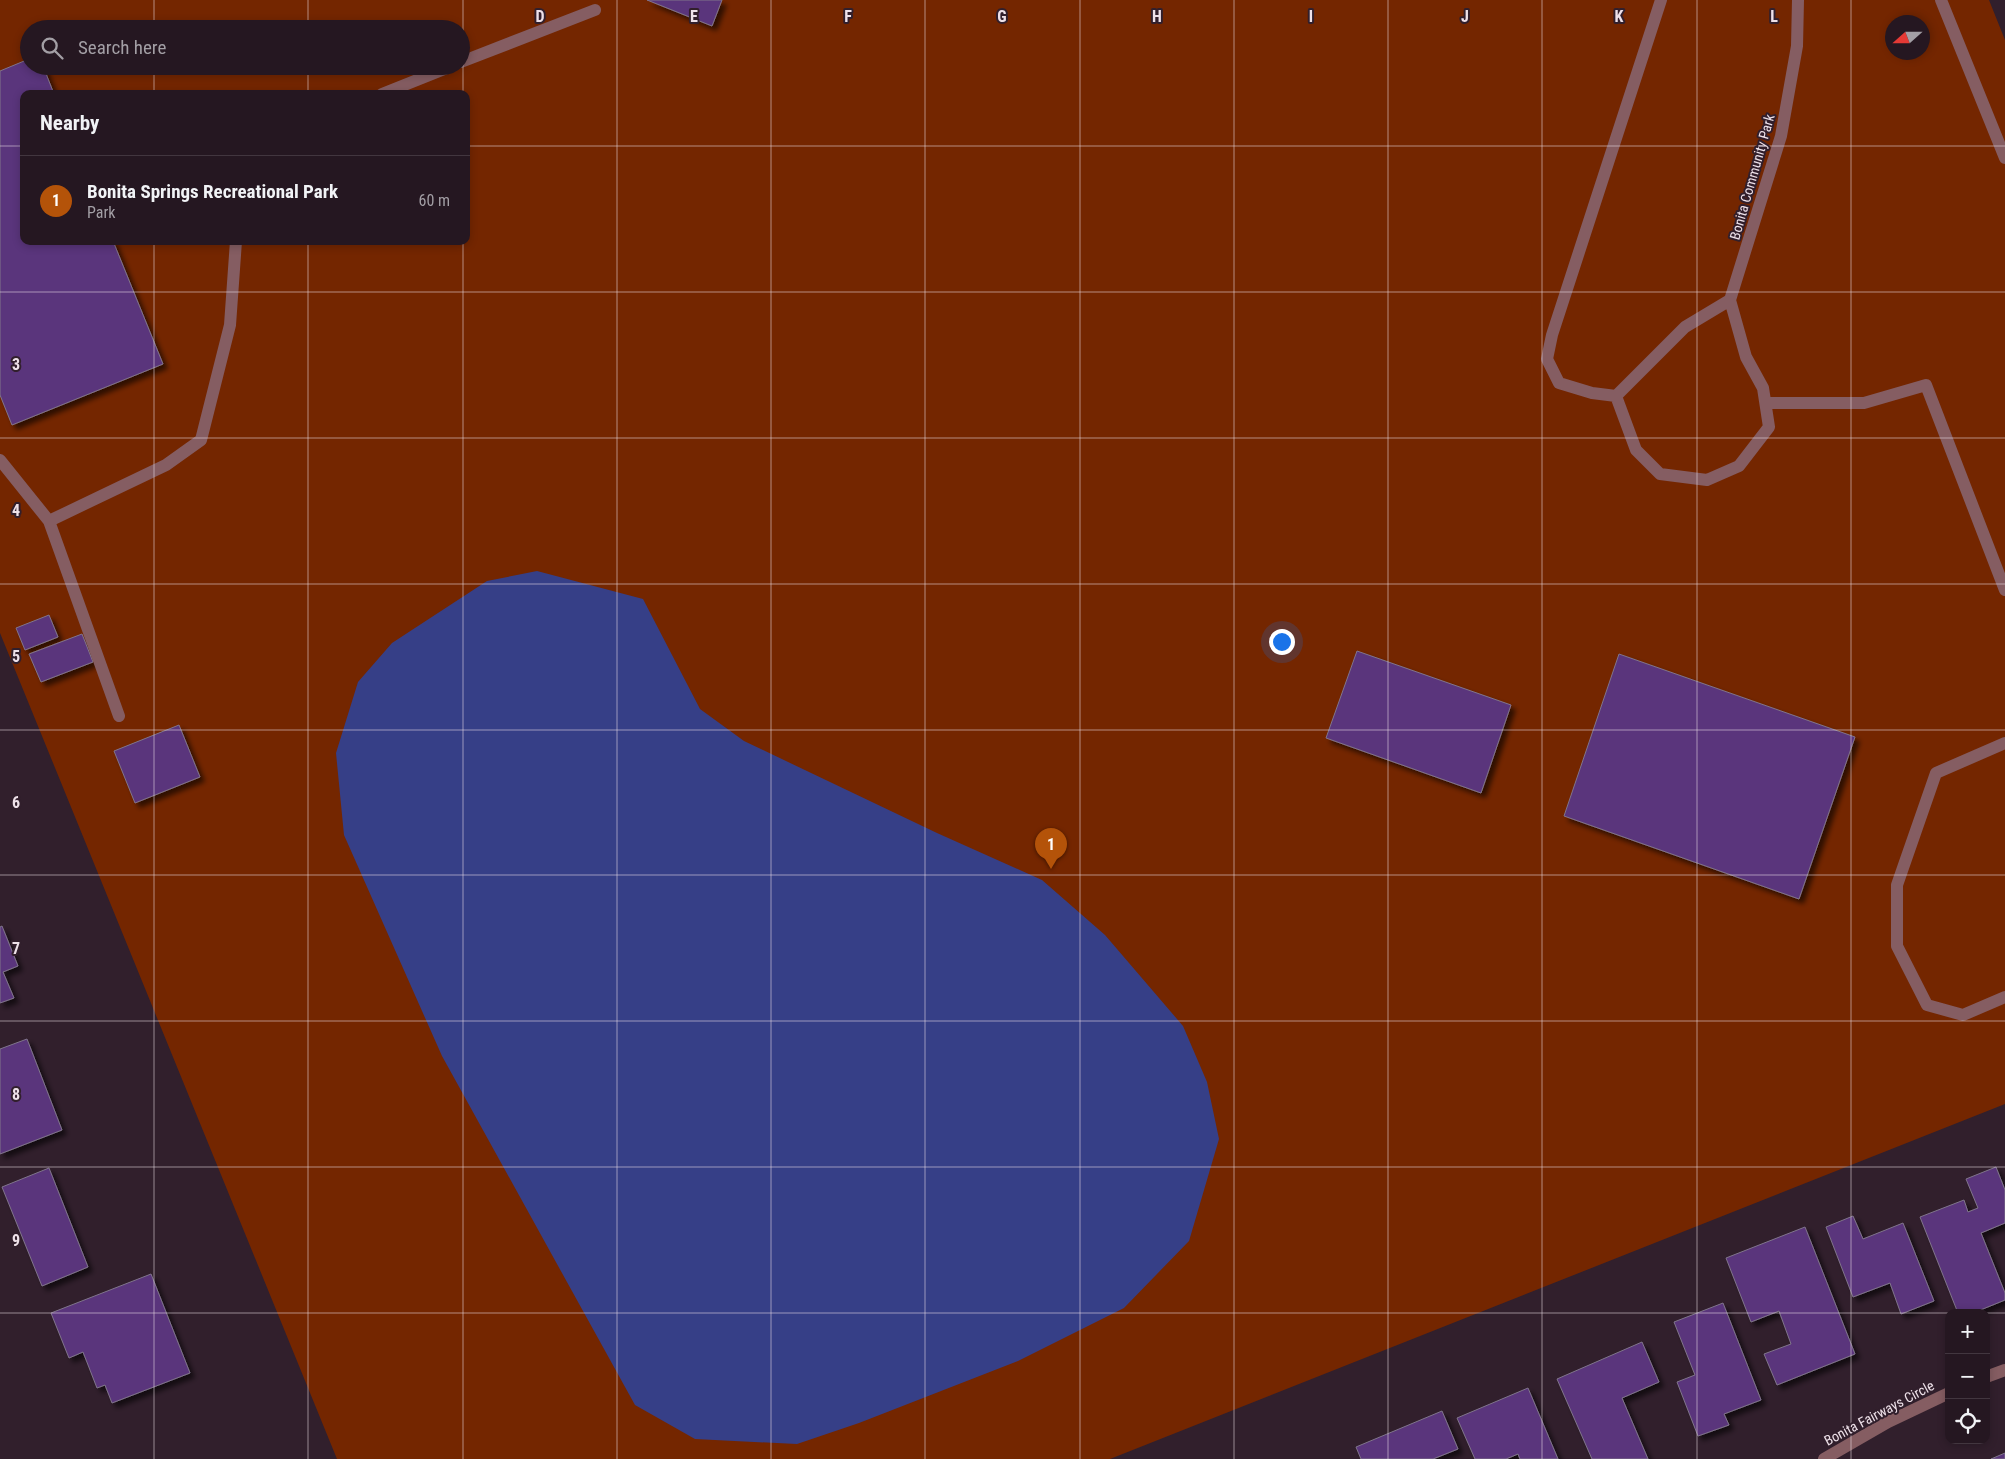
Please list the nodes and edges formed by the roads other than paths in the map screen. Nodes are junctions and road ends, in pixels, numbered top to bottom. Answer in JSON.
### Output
{"nodes":[{"id":1,"x":1662,"y":0,"type":"edge"},
{"id":2,"x":1798,"y":0,"type":"edge"},
{"id":3,"x":1941,"y":0,"type":"edge"},
{"id":4,"x":595,"y":10,"type":"dead end"},
{"id":5,"x":470,"y":59,"type":"edge"},
{"id":6,"x":430,"y":75,"type":"edge"},
{"id":7,"x":392,"y":90,"type":"edge"},
{"id":8,"x":2005,"y":158,"type":"edge"},
{"id":9,"x":236,"y":245,"type":"edge"},
{"id":10,"x":1730,"y":300,"type":"junction"},
{"id":11,"x":1616,"y":396,"type":"junction"},
{"id":12,"x":1766,"y":403,"type":"junction"},
{"id":13,"x":0,"y":460,"type":"edge"},
{"id":14,"x":49,"y":521,"type":"junction"},
{"id":15,"x":2005,"y":590,"type":"edge"},
{"id":16,"x":119,"y":716,"type":"dead end"},
{"id":17,"x":2005,"y":743,"type":"edge"},
{"id":18,"x":2005,"y":997,"type":"edge"},
{"id":19,"x":2005,"y":1370,"type":"edge"},
{"id":20,"x":1990,"y":1376,"type":"edge"},
{"id":21,"x":1945,"y":1395,"type":"edge"},
{"id":22,"x":1824,"y":1459,"type":"edge"}],
"edges":[{"from":1,"to":11,"type":"street"},
{"from":2,"to":10,"type":"street","name":"Bonita Community Park"},
{"from":3,"to":8,"type":"street"},
{"from":4,"to":5,"type":"street"},
{"from":6,"to":7,"type":"street"},
{"from":9,"to":14,"type":"street"},
{"from":10,"to":11,"type":"street"},
{"from":10,"to":12,"type":"street"},
{"from":11,"to":12,"type":"street"},
{"from":12,"to":15,"type":"street"},
{"from":13,"to":14,"type":"street"},
{"from":14,"to":16,"type":"street"},
{"from":17,"to":18,"type":"street"},
{"from":19,"to":20,"type":"street"},
{"from":21,"to":22,"type":"street","name":"Bonita Fairways Circle"}]}
